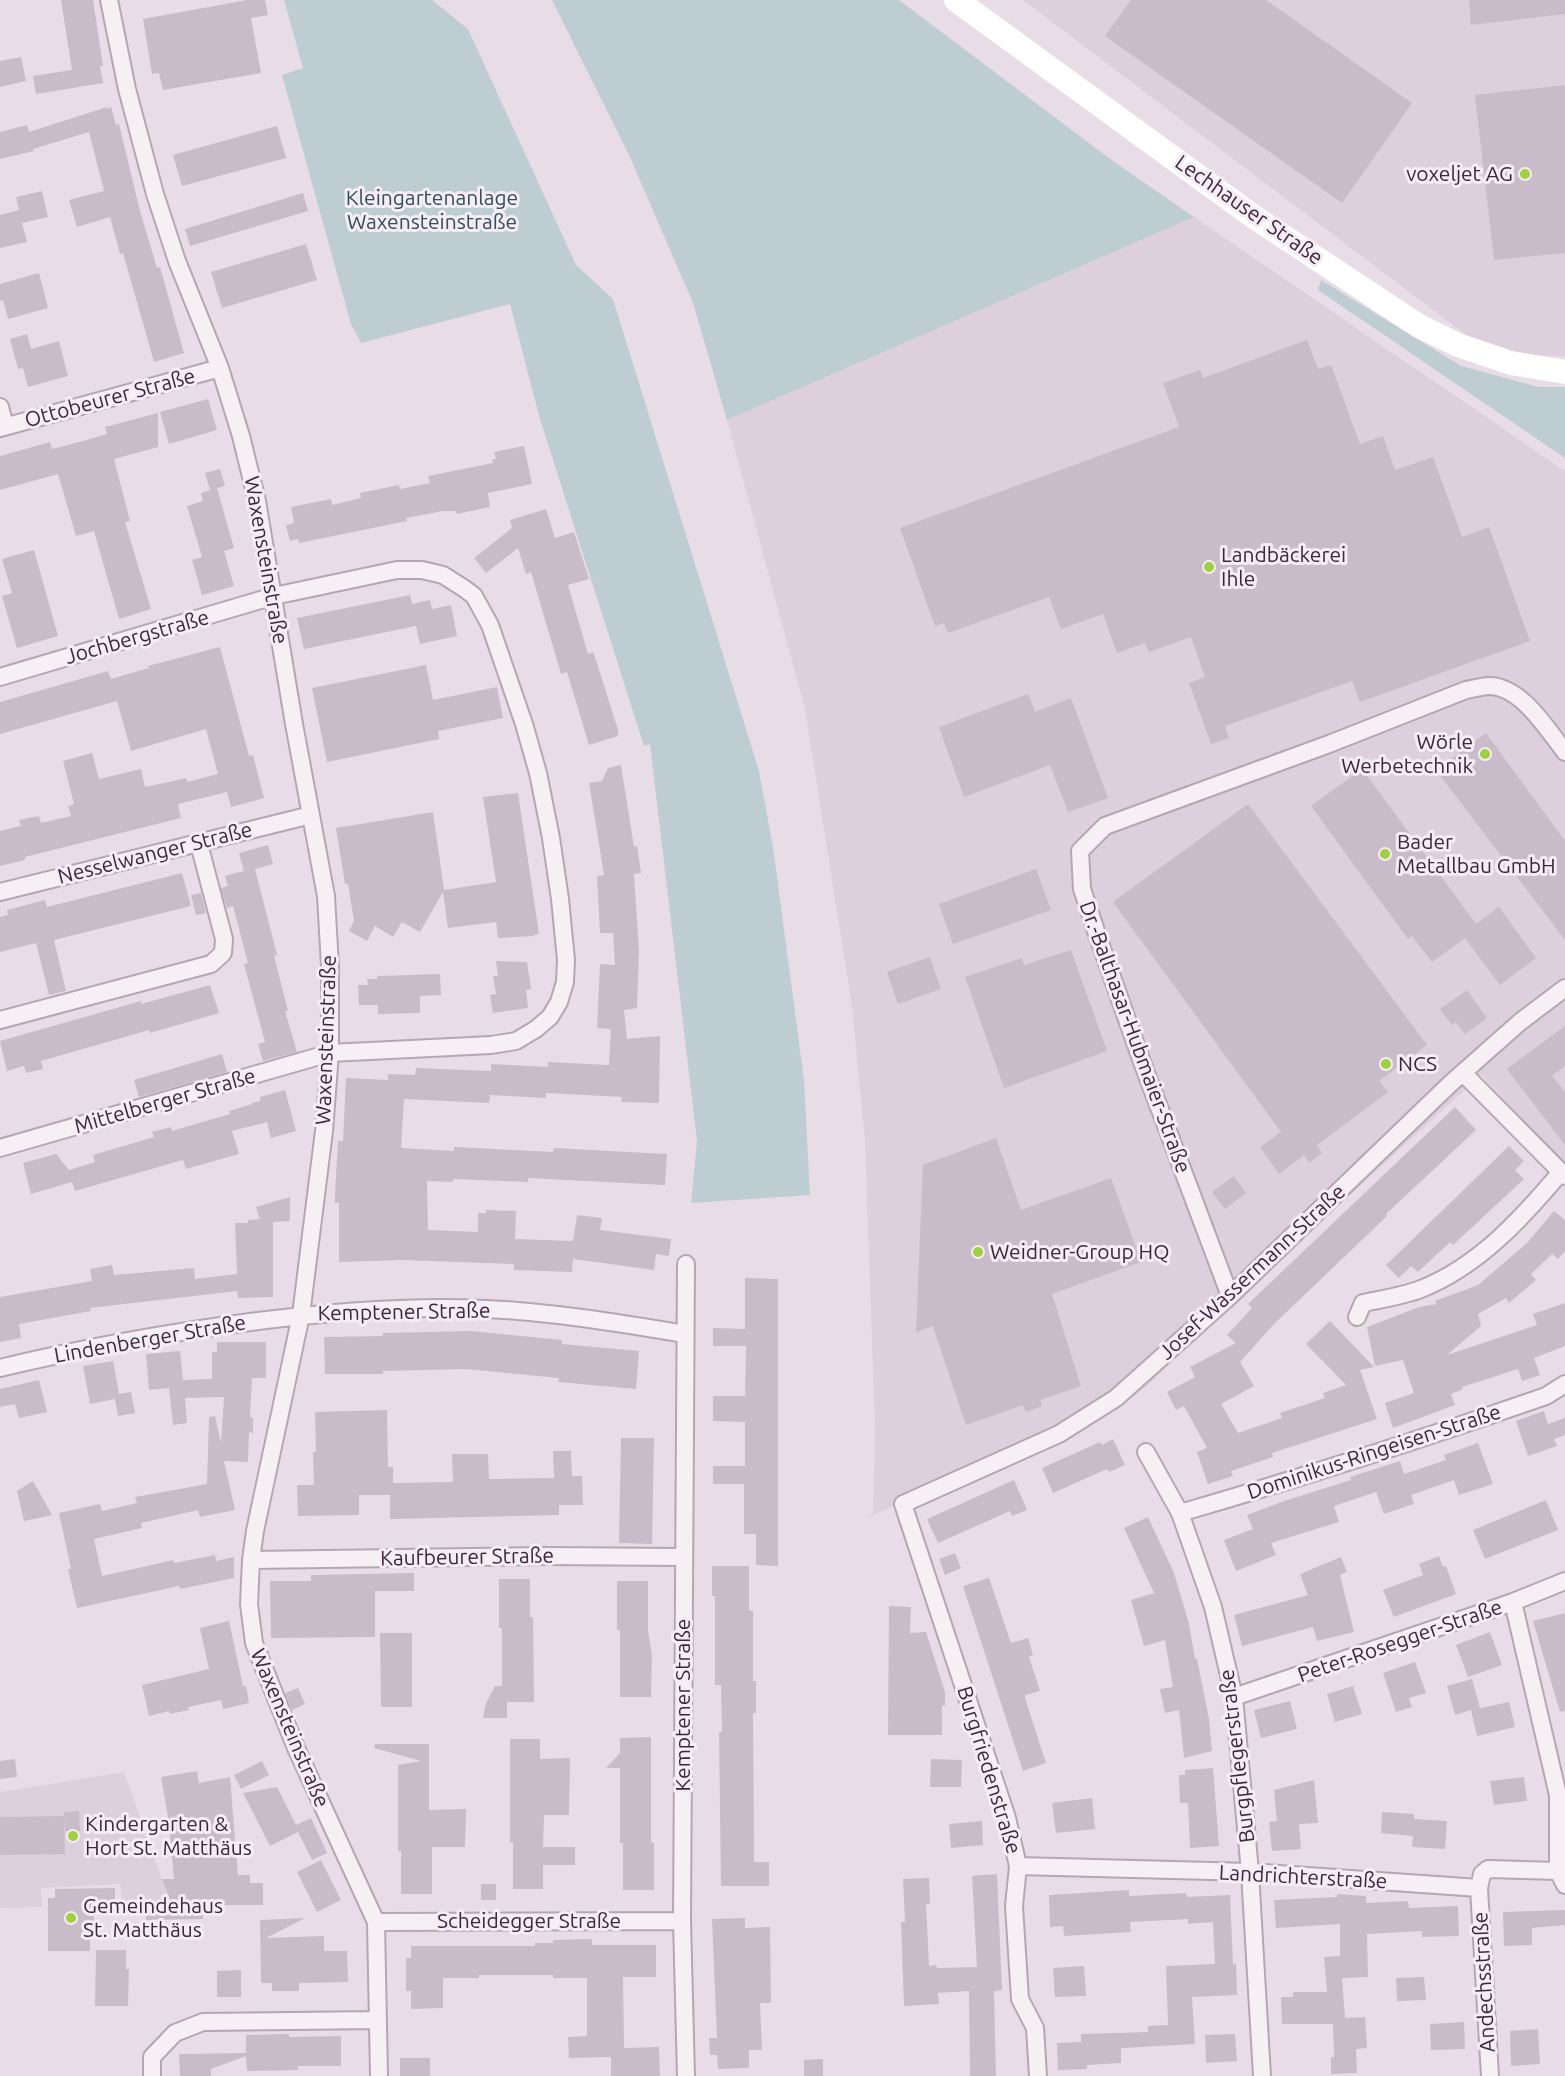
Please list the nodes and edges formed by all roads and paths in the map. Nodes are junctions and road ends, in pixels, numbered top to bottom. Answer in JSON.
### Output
{"nodes":[{"id":1,"x":109,"y":0,"type":"edge"},
{"id":2,"x":956,"y":0,"type":"edge"},
{"id":3,"x":220,"y":368,"type":"junction"},
{"id":4,"x":1565,"y":372,"type":"edge"},
{"id":5,"x":0,"y":407,"type":"edge"},
{"id":6,"x":3,"y":427,"type":"edge"},
{"id":7,"x":274,"y":596,"type":"junction"},
{"id":8,"x":0,"y":676,"type":"edge"},
{"id":9,"x":1565,"y":752,"type":"edge"},
{"id":10,"x":311,"y":815,"type":"junction"},
{"id":11,"x":199,"y":844,"type":"junction"},
{"id":12,"x":0,"y":892,"type":"edge"},
{"id":13,"x":1565,"y":988,"type":"edge"},
{"id":14,"x":0,"y":1020,"type":"edge"},
{"id":15,"x":330,"y":1053,"type":"junction"},
{"id":16,"x":1463,"y":1073,"type":"junction"},
{"id":17,"x":0,"y":1149,"type":"edge"},
{"id":18,"x":1563,"y":1174,"type":"edge"},
{"id":19,"x":686,"y":1264,"type":"dead end"},
{"id":20,"x":1230,"y":1296,"type":"junction"},
{"id":21,"x":301,"y":1315,"type":"junction"},
{"id":22,"x":1357,"y":1317,"type":"dead end"},
{"id":23,"x":685,"y":1334,"type":"junction"},
{"id":24,"x":0,"y":1368,"type":"edge"},
{"id":25,"x":1565,"y":1384,"type":"edge"},
{"id":26,"x":1146,"y":1452,"type":"dead end"},
{"id":27,"x":903,"y":1504,"type":"joint"},
{"id":28,"x":1180,"y":1513,"type":"junction"},
{"id":29,"x":683,"y":1557,"type":"junction"},
{"id":30,"x":251,"y":1560,"type":"junction"},
{"id":31,"x":1565,"y":1581,"type":"edge"},
{"id":32,"x":1513,"y":1602,"type":"junction"},
{"id":33,"x":1234,"y":1697,"type":"junction"},
{"id":34,"x":1018,"y":1866,"type":"junction"},
{"id":35,"x":1250,"y":1872,"type":"junction"},
{"id":36,"x":1561,"y":1878,"type":"edge"},
{"id":37,"x":1479,"y":1888,"type":"junction"},
{"id":38,"x":682,"y":1921,"type":"junction"},
{"id":39,"x":376,"y":1922,"type":"junction"},
{"id":40,"x":378,"y":2020,"type":"junction"},
{"id":41,"x":152,"y":2076,"type":"edge"},
{"id":42,"x":379,"y":2076,"type":"edge"},
{"id":43,"x":686,"y":2076,"type":"edge"},
{"id":44,"x":1038,"y":2076,"type":"edge"},
{"id":45,"x":1262,"y":2076,"type":"edge"},
{"id":46,"x":1490,"y":2076,"type":"edge"}],
"edges":[{"from":1,"to":3,"type":"street","name":"Waxensteinstraße"},
{"from":2,"to":4,"type":"main road","name":"Lechhauser Straße"},
{"from":3,"to":6,"type":"street","name":"Ottobeurer Straße"},
{"from":3,"to":7,"type":"street","name":"Waxensteinstraße"},
{"from":5,"to":6,"type":"street"},
{"from":7,"to":8,"type":"street","name":"Jochbergstraße"},
{"from":7,"to":10,"type":"street","name":"Waxensteinstraße"},
{"from":7,"to":15,"type":"street","name":"Jochbergstraße"},
{"from":9,"to":20,"type":"street","name":"Dr.-Balthasar-Hubmaier-Straße"},
{"from":10,"to":11,"type":"street","name":"Nesselwanger Straße"},
{"from":10,"to":15,"type":"street","name":"Waxensteinstraße"},
{"from":11,"to":12,"type":"street","name":"Nesselwanger Straße"},
{"from":11,"to":14,"type":"street"},
{"from":13,"to":16,"type":"street","name":"Josef-Wassermann-Straße"},
{"from":15,"to":17,"type":"street","name":"Mittelberger Straße"},
{"from":15,"to":21,"type":"street","name":"Waxensteinstraße"},
{"from":16,"to":18,"type":"street"},
{"from":16,"to":20,"type":"street","name":"Josef-Wassermann-Straße"},
{"from":18,"to":22,"type":"street"},
{"from":19,"to":23,"type":"street","name":"Kemptener Straße"},
{"from":20,"to":27,"type":"street","name":"Josef-Wassermann-Straße"},
{"from":21,"to":23,"type":"street","name":"Kemptener Straße"},
{"from":21,"to":24,"type":"street","name":"Lindenberger Straße"},
{"from":21,"to":30,"type":"street","name":"Waxensteinstraße"},
{"from":23,"to":29,"type":"street","name":"Kemptener Straße"},
{"from":25,"to":28,"type":"street","name":"Dominikus-Ringeisen-Straße"},
{"from":26,"to":28,"type":"street","name":"Burgpflegerstraße"},
{"from":27,"to":34,"type":"street","name":"Burgfriedenstraße"},
{"from":28,"to":33,"type":"street","name":"Burgpflegerstraße"},
{"from":29,"to":30,"type":"street","name":"Kaufbeurer Straße"},
{"from":29,"to":38,"type":"street","name":"Kemptener Straße"},
{"from":30,"to":39,"type":"street","name":"Waxensteinstraße"},
{"from":31,"to":32,"type":"street","name":"Peter-Rosegger-Straße"},
{"from":32,"to":33,"type":"street","name":"Peter-Rosegger-Straße"},
{"from":32,"to":36,"type":"street"},
{"from":33,"to":35,"type":"street","name":"Burgpflegerstraße"},
{"from":34,"to":35,"type":"street","name":"Landrichterstraße"},
{"from":34,"to":44,"type":"street","name":"Burgfriedenstraße"},
{"from":35,"to":37,"type":"street","name":"Landrichterstraße"},
{"from":35,"to":45,"type":"street","name":"Burgpflegerstraße"},
{"from":36,"to":37,"type":"street"},
{"from":37,"to":46,"type":"street","name":"Andechsstraße"},
{"from":38,"to":39,"type":"street","name":"Scheidegger Straße"},
{"from":38,"to":43,"type":"street","name":"Kemptener Straße"},
{"from":39,"to":40,"type":"street","name":"Waxensteinstraße"},
{"from":40,"to":41,"type":"street"},
{"from":40,"to":42,"type":"street","name":"Waxensteinstraße"}]}
